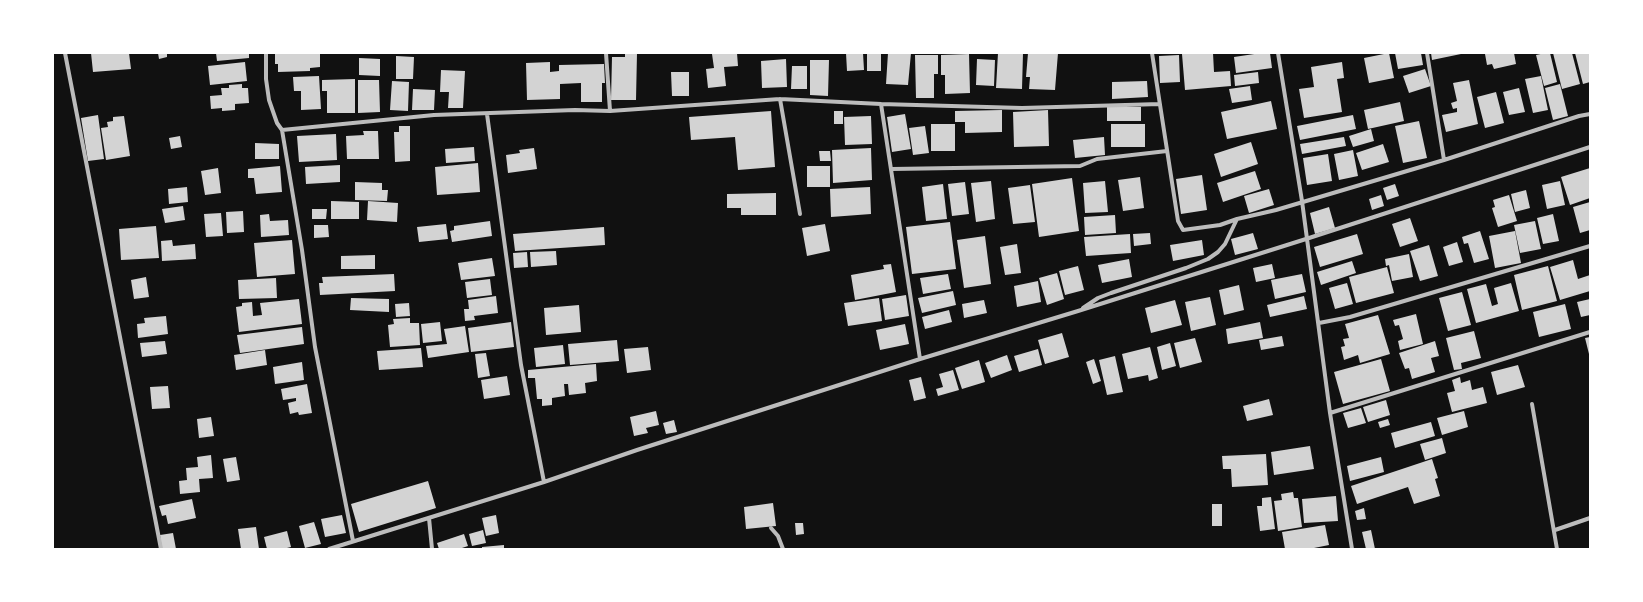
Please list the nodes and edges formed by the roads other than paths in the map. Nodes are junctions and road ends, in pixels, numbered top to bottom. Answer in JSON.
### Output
{"nodes":[{"id":1,"x":65,"y":53,"type":"edge"},
{"id":2,"x":266,"y":53,"type":"edge"},
{"id":3,"x":606,"y":53,"type":"edge"},
{"id":4,"x":1152,"y":53,"type":"edge"},
{"id":5,"x":1278,"y":53,"type":"edge"},
{"id":6,"x":1427,"y":53,"type":"edge"},
{"id":7,"x":780,"y":99,"type":"junction"},
{"id":8,"x":881,"y":104,"type":"junction"},
{"id":9,"x":1160,"y":104,"type":"junction"},
{"id":10,"x":610,"y":111,"type":"junction"},
{"id":11,"x":487,"y":114,"type":"junction"},
{"id":12,"x":1590,"y":114,"type":"edge"},
{"id":13,"x":282,"y":130,"type":"junction"},
{"id":14,"x":1590,"y":147,"type":"edge"},
{"id":15,"x":1167,"y":151,"type":"junction"},
{"id":16,"x":1444,"y":160,"type":"junction"},
{"id":17,"x":892,"y":169,"type":"junction"},
{"id":18,"x":1302,"y":201,"type":"junction"},
{"id":19,"x":800,"y":214,"type":"dead end"},
{"id":20,"x":1238,"y":219,"type":"junction"},
{"id":21,"x":1306,"y":239,"type":"junction"},
{"id":22,"x":1590,"y":246,"type":"edge"},
{"id":23,"x":1078,"y":311,"type":"junction"},
{"id":24,"x":1319,"y":323,"type":"junction"},
{"id":25,"x":1590,"y":332,"type":"edge"},
{"id":26,"x":920,"y":358,"type":"junction"},
{"id":27,"x":1532,"y":404,"type":"dead end"},
{"id":28,"x":1330,"y":413,"type":"junction"},
{"id":29,"x":544,"y":482,"type":"junction"},
{"id":30,"x":429,"y":518,"type":"junction"},
{"id":31,"x":1590,"y":518,"type":"edge"},
{"id":32,"x":771,"y":528,"type":"dead end"},
{"id":33,"x":1555,"y":530,"type":"junction"},
{"id":34,"x":353,"y":541,"type":"junction"},
{"id":35,"x":161,"y":549,"type":"edge"},
{"id":36,"x":329,"y":549,"type":"edge"},
{"id":37,"x":432,"y":549,"type":"edge"},
{"id":38,"x":783,"y":549,"type":"edge"},
{"id":39,"x":1352,"y":549,"type":"edge"},
{"id":40,"x":1557,"y":549,"type":"edge"}],
"edges":[{"from":1,"to":35,"type":"street"},
{"from":2,"to":13,"type":"street"},
{"from":3,"to":10,"type":"street"},
{"from":4,"to":9,"type":"street"},
{"from":5,"to":18,"type":"street"},
{"from":6,"to":16,"type":"street"},
{"from":7,"to":8,"type":"street"},
{"from":7,"to":10,"type":"street"},
{"from":7,"to":19,"type":"street"},
{"from":8,"to":9,"type":"street"},
{"from":8,"to":17,"type":"street"},
{"from":9,"to":15,"type":"street"},
{"from":10,"to":11,"type":"street"},
{"from":11,"to":13,"type":"street"},
{"from":11,"to":29,"type":"street"},
{"from":12,"to":16,"type":"street"},
{"from":13,"to":34,"type":"street"},
{"from":14,"to":21,"type":"street"},
{"from":15,"to":17,"type":"street"},
{"from":15,"to":20,"type":"street"},
{"from":16,"to":18,"type":"street"},
{"from":17,"to":26,"type":"street"},
{"from":18,"to":20,"type":"street"},
{"from":18,"to":21,"type":"street"},
{"from":20,"to":23,"type":"street"},
{"from":21,"to":23,"type":"street"},
{"from":21,"to":24,"type":"street"},
{"from":22,"to":24,"type":"street"},
{"from":23,"to":26,"type":"street"},
{"from":24,"to":28,"type":"street"},
{"from":25,"to":28,"type":"street"},
{"from":26,"to":29,"type":"street"},
{"from":27,"to":33,"type":"street"},
{"from":28,"to":39,"type":"street"},
{"from":29,"to":30,"type":"street"},
{"from":30,"to":34,"type":"street"},
{"from":30,"to":37,"type":"street"},
{"from":31,"to":33,"type":"street"},
{"from":32,"to":38,"type":"street"},
{"from":33,"to":40,"type":"street"},
{"from":34,"to":36,"type":"street"}]}
